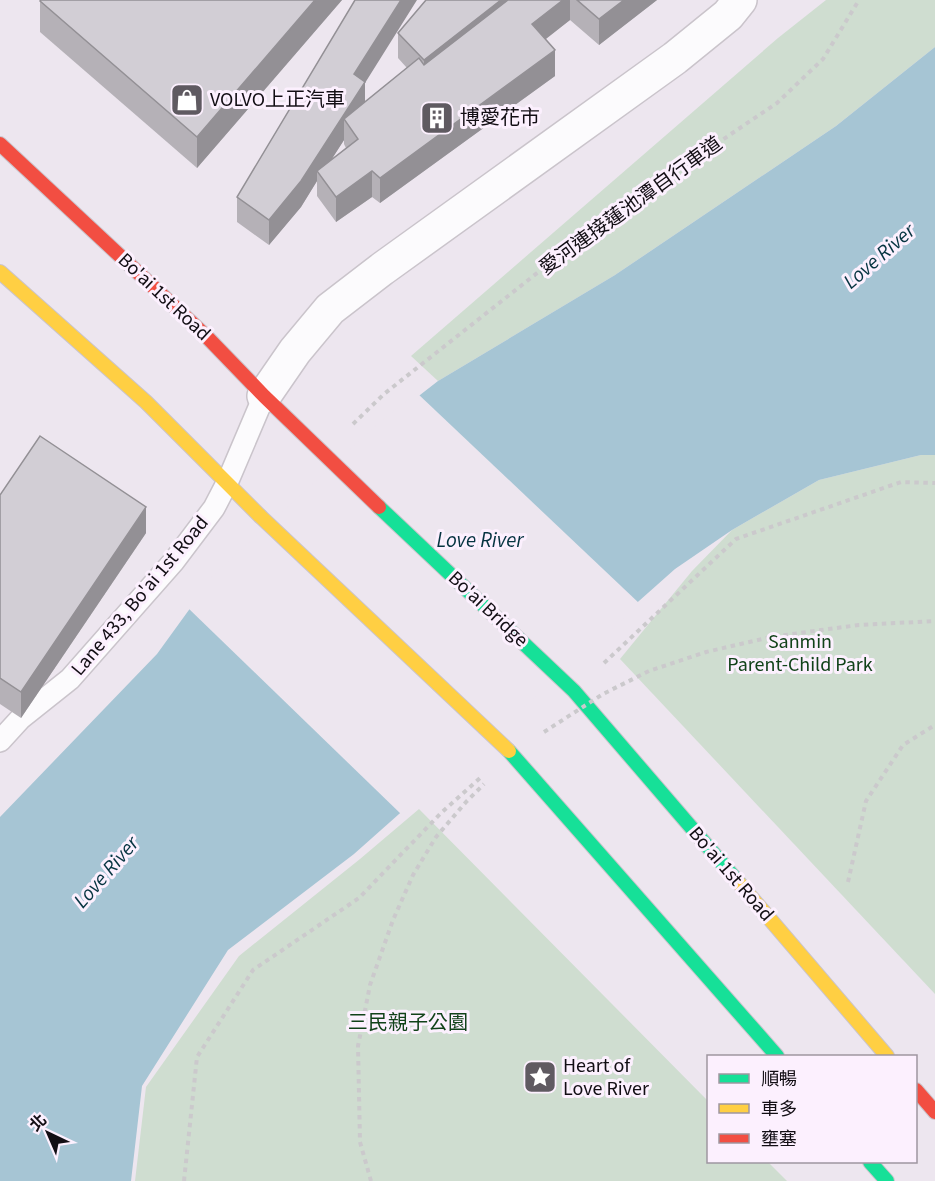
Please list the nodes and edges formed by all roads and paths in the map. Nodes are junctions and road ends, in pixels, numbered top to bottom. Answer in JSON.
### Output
{"nodes":[{"id":1,"x":740,"y":0,"type":"edge"},
{"id":2,"x":859,"y":0,"type":"edge"},
{"id":3,"x":0,"y":144,"type":"edge"},
{"id":4,"x":0,"y":272,"type":"edge"},
{"id":5,"x":384,"y":394,"type":"dead end"},
{"id":6,"x":264,"y":396,"type":"junction"},
{"id":7,"x":323,"y":453,"type":"joint"},
{"id":8,"x":227,"y":483,"type":"junction"},
{"id":9,"x":935,"y":621,"type":"edge"},
{"id":10,"x":574,"y":691,"type":"joint"},
{"id":11,"x":935,"y":725,"type":"edge"},
{"id":12,"x":537,"y":736,"type":"dead end"},
{"id":13,"x":0,"y":741,"type":"edge"},
{"id":14,"x":488,"y":780,"type":"dead end"},
{"id":15,"x":848,"y":882,"type":"dead end"},
{"id":16,"x":776,"y":1055,"type":"edge"},
{"id":17,"x":886,"y":1055,"type":"edge"},
{"id":18,"x":917,"y":1091,"type":"edge"},
{"id":19,"x":935,"y":1112,"type":"edge"},
{"id":20,"x":872,"y":1163,"type":"edge"},
{"id":21,"x":371,"y":1181,"type":"edge"},
{"id":22,"x":887,"y":1181,"type":"edge"}],
"edges":[{"from":1,"to":6,"type":"street"},
{"from":2,"to":5,"type":"path","name":"愛河連接蓮池潭自行車道"},
{"from":3,"to":6,"type":"main road","name":"Bo'ai 1st Road"},
{"from":4,"to":8,"type":"main road"},
{"from":6,"to":7,"type":"main road","name":"Bo'ai 1st Road"},
{"from":6,"to":8,"type":"lane","name":"Lane 433, Bo'ai 1st Road"},
{"from":7,"to":10,"type":"main road","name":"Bo'ai Bridge"},
{"from":8,"to":13,"type":"lane","name":"Lane 433, Bo'ai 1st Road"},
{"from":8,"to":16,"type":"main road","bridge":true},
{"from":9,"to":12,"type":"path","bridge":true},
{"from":10,"to":17,"type":"main road","name":"Bo'ai 1st Road"},
{"from":11,"to":15,"type":"path"},
{"from":14,"to":21,"type":"path","bridge":true},
{"from":18,"to":19,"type":"main road"},
{"from":20,"to":22,"type":"main road"}]}
